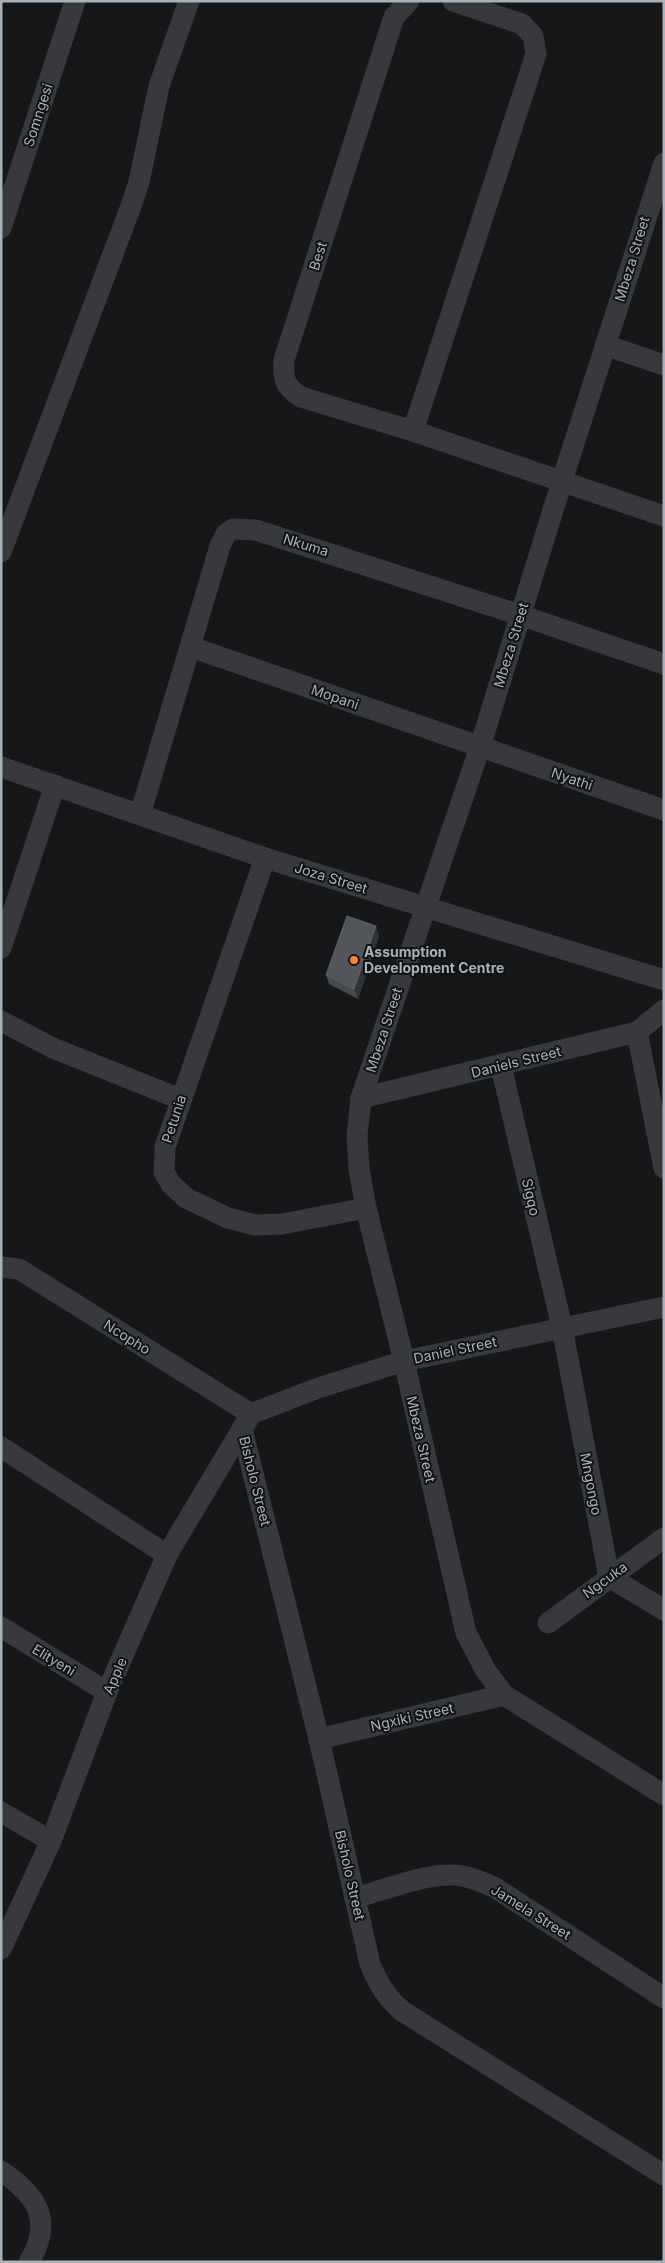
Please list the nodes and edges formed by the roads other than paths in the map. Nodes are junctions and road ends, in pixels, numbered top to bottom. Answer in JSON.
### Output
{"nodes":[{"id":1,"x":75,"y":1,"type":"edge"},
{"id":2,"x":189,"y":1,"type":"edge"},
{"id":3,"x":409,"y":1,"type":"edge"},
{"id":4,"x":453,"y":1,"type":"edge"},
{"id":5,"x":664,"y":163,"type":"edge"},
{"id":6,"x":656,"y":212,"type":"edge"},
{"id":7,"x":1,"y":228,"type":"edge"},
{"id":8,"x":606,"y":345,"type":"junction"},
{"id":9,"x":664,"y":365,"type":"edge"},
{"id":10,"x":414,"y":431,"type":"junction"},
{"id":11,"x":562,"y":481,"type":"junction"},
{"id":12,"x":664,"y":516,"type":"edge"},
{"id":13,"x":1,"y":552,"type":"edge"},
{"id":14,"x":520,"y":614,"type":"junction"},
{"id":15,"x":191,"y":647,"type":"junction"},
{"id":16,"x":664,"y":664,"type":"edge"},
{"id":17,"x":480,"y":747,"type":"junction"},
{"id":18,"x":1,"y":768,"type":"edge"},
{"id":19,"x":55,"y":785,"type":"junction"},
{"id":20,"x":664,"y":810,"type":"edge"},
{"id":21,"x":140,"y":815,"type":"junction"},
{"id":22,"x":265,"y":858,"type":"junction"},
{"id":23,"x":424,"y":908,"type":"junction"},
{"id":24,"x":1,"y":948,"type":"edge"},
{"id":25,"x":664,"y":980,"type":"edge"},
{"id":26,"x":664,"y":1010,"type":"edge"},
{"id":27,"x":1,"y":1021,"type":"edge"},
{"id":28,"x":637,"y":1032,"type":"junction"},
{"id":29,"x":500,"y":1066,"type":"junction"},
{"id":30,"x":362,"y":1098,"type":"junction"},
{"id":31,"x":180,"y":1099,"type":"junction"},
{"id":32,"x":664,"y":1168,"type":"edge"},
{"id":33,"x":366,"y":1208,"type":"junction"},
{"id":34,"x":1,"y":1267,"type":"edge"},
{"id":35,"x":664,"y":1307,"type":"edge"},
{"id":36,"x":562,"y":1327,"type":"junction"},
{"id":37,"x":404,"y":1361,"type":"junction"},
{"id":38,"x":246,"y":1421,"type":"junction"},
{"id":39,"x":1,"y":1447,"type":"edge"},
{"id":40,"x":664,"y":1538,"type":"edge"},
{"id":41,"x":167,"y":1555,"type":"junction"},
{"id":42,"x":609,"y":1577,"type":"junction"},
{"id":43,"x":664,"y":1610,"type":"edge"},
{"id":44,"x":548,"y":1623,"type":"dead end"},
{"id":45,"x":1,"y":1627,"type":"edge"},
{"id":46,"x":107,"y":1692,"type":"junction"},
{"id":47,"x":504,"y":1695,"type":"junction"},
{"id":48,"x":319,"y":1739,"type":"junction"},
{"id":49,"x":664,"y":1795,"type":"edge"},
{"id":50,"x":1,"y":1812,"type":"edge"},
{"id":51,"x":51,"y":1841,"type":"junction"},
{"id":52,"x":355,"y":1898,"type":"junction"},
{"id":53,"x":1,"y":1949,"type":"edge"},
{"id":54,"x":664,"y":1998,"type":"edge"},
{"id":55,"x":1,"y":2172,"type":"edge"},
{"id":56,"x":664,"y":2175,"type":"edge"},
{"id":57,"x":37,"y":2258,"type":"edge"}],
"edges":[{"from":1,"to":7,"type":"street","name":"Somngesi"},
{"from":2,"to":13,"type":"street"},
{"from":3,"to":10,"type":"street","name":"Best"},
{"from":4,"to":10,"type":"street"},
{"from":5,"to":6,"type":"street","name":"Mbeza Street"},
{"from":6,"to":8,"type":"street","name":"Mbeza Street"},
{"from":8,"to":9,"type":"street"},
{"from":8,"to":11,"type":"street","name":"Mbeza Street"},
{"from":10,"to":11,"type":"street","name":"Best"},
{"from":11,"to":12,"type":"street","name":"Best"},
{"from":11,"to":14,"type":"street","name":"Mbeza Street"},
{"from":14,"to":15,"type":"street","name":"Nkuma"},
{"from":14,"to":16,"type":"street","name":"Nkuma"},
{"from":14,"to":17,"type":"street","name":"Mbeza Street"},
{"from":15,"to":17,"type":"street","name":"Mopani"},
{"from":15,"to":21,"type":"street","name":"Nkuma"},
{"from":17,"to":20,"type":"street","name":"Nyathi"},
{"from":17,"to":23,"type":"street","name":"Mbeza Street"},
{"from":18,"to":19,"type":"street","name":"Joza Street"},
{"from":19,"to":21,"type":"street","name":"Joza Street"},
{"from":19,"to":24,"type":"street"},
{"from":21,"to":22,"type":"street","name":"Joza Street"},
{"from":22,"to":23,"type":"street","name":"Joza Street"},
{"from":22,"to":31,"type":"street","name":"Petunia"},
{"from":23,"to":25,"type":"street","name":"Joza Street"},
{"from":23,"to":30,"type":"street","name":"Mbeza Street"},
{"from":26,"to":28,"type":"street","name":"Daniels Street"},
{"from":27,"to":31,"type":"street"},
{"from":28,"to":29,"type":"street","name":"Daniels Street"},
{"from":28,"to":32,"type":"street"},
{"from":29,"to":30,"type":"street","name":"Daniels Street"},
{"from":29,"to":36,"type":"street","name":"Sigqo"},
{"from":30,"to":33,"type":"street","name":"Mbeza Street"},
{"from":31,"to":33,"type":"street","name":"Petunia"},
{"from":33,"to":37,"type":"street","name":"Mbeza Street"},
{"from":34,"to":38,"type":"street","name":"Ncopho"},
{"from":35,"to":36,"type":"street","name":"Daniel Street"},
{"from":36,"to":37,"type":"street","name":"Daniel Street"},
{"from":36,"to":42,"type":"street","name":"Mngongo"},
{"from":37,"to":38,"type":"street","name":"Daniel Street"},
{"from":37,"to":47,"type":"street","name":"Mbeza Street"},
{"from":38,"to":41,"type":"street","name":"Apple"},
{"from":38,"to":48,"type":"street","name":"Bisholo Street"},
{"from":39,"to":41,"type":"street"},
{"from":40,"to":42,"type":"street","name":"Ngcuka"},
{"from":41,"to":46,"type":"street","name":"Apple"},
{"from":42,"to":43,"type":"street"},
{"from":42,"to":44,"type":"street","name":"Ngcuka"},
{"from":45,"to":46,"type":"street","name":"Elityeni"},
{"from":46,"to":51,"type":"street","name":"Apple"},
{"from":47,"to":48,"type":"street","name":"Ngxiki Street"},
{"from":47,"to":49,"type":"street","name":"Mbeza Street"},
{"from":48,"to":52,"type":"street","name":"Bisholo Street"},
{"from":50,"to":51,"type":"street"},
{"from":51,"to":53,"type":"street","name":"Apple"},
{"from":52,"to":54,"type":"street","name":"Jamela Street"},
{"from":52,"to":56,"type":"street","name":"Bisholo Street"},
{"from":55,"to":57,"type":"street"}]}
